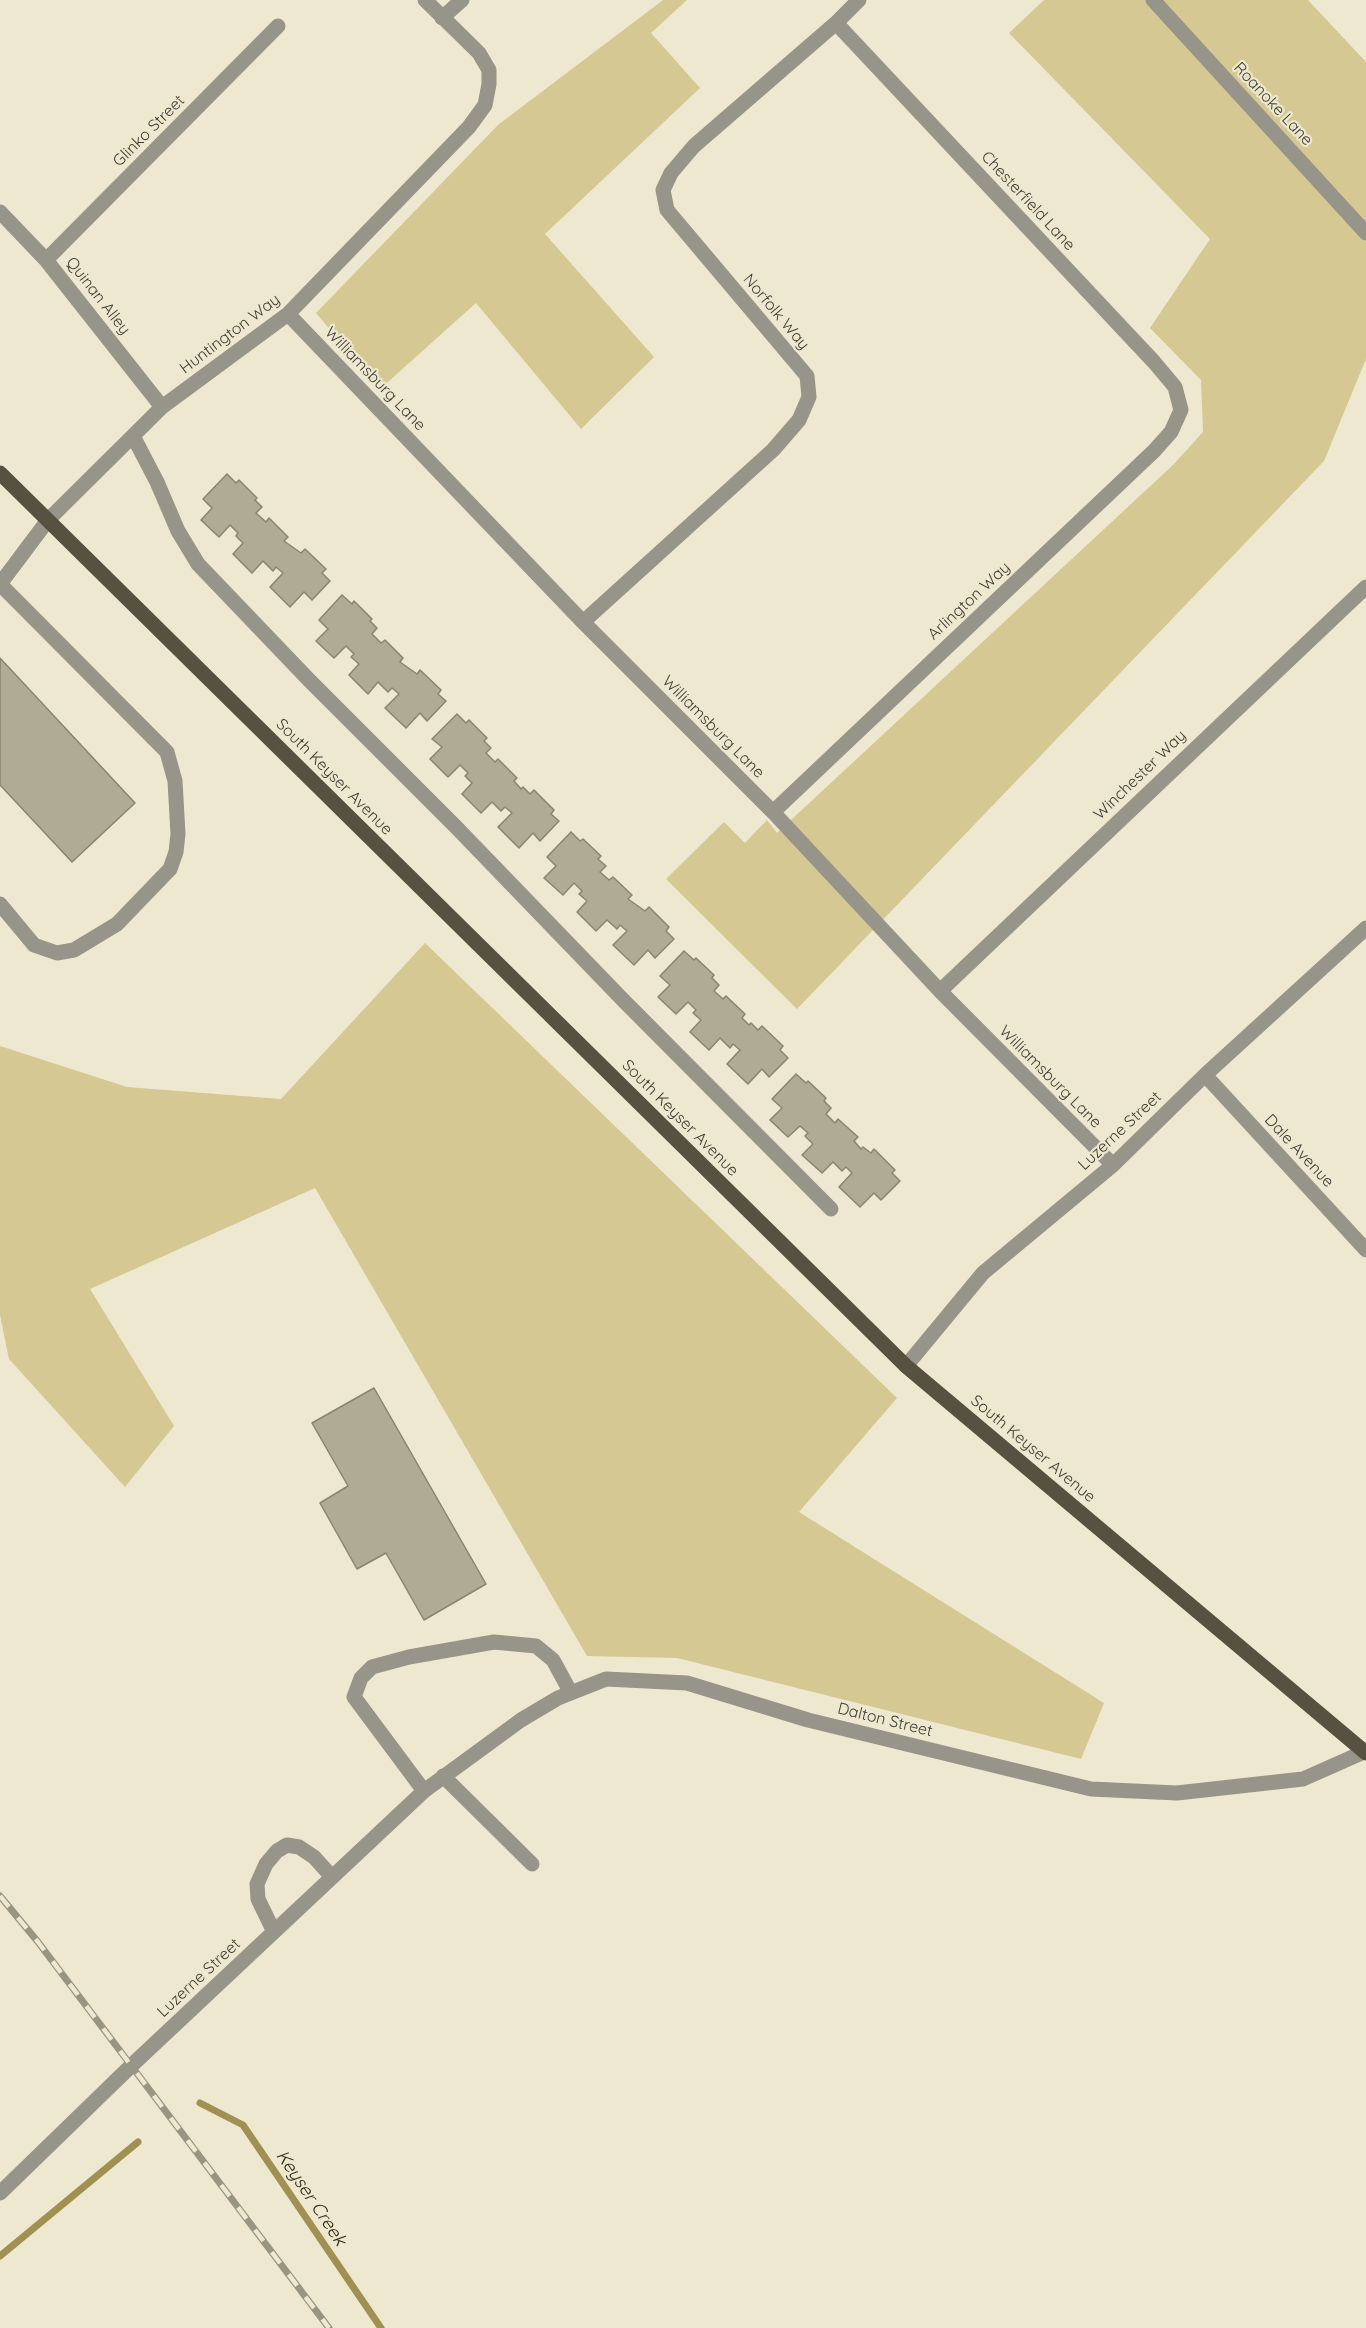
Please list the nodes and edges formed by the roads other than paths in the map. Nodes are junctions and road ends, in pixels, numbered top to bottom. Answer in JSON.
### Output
{"nodes":[{"id":1,"x":426,"y":0,"type":"edge"},
{"id":2,"x":462,"y":0,"type":"edge"},
{"id":3,"x":859,"y":0,"type":"edge"},
{"id":4,"x":1153,"y":0,"type":"edge"},
{"id":5,"x":442,"y":18,"type":"junction"},
{"id":6,"x":836,"y":23,"type":"junction"},
{"id":7,"x":278,"y":26,"type":"dead end"},
{"id":8,"x":0,"y":212,"type":"edge"},
{"id":9,"x":1366,"y":233,"type":"edge"},
{"id":10,"x":46,"y":260,"type":"junction"},
{"id":11,"x":288,"y":314,"type":"junction"},
{"id":12,"x":162,"y":407,"type":"junction"},
{"id":13,"x":1181,"y":410,"type":"joint"},
{"id":14,"x":133,"y":436,"type":"junction"},
{"id":15,"x":0,"y":473,"type":"edge"},
{"id":16,"x":48,"y":520,"type":"junction"},
{"id":17,"x":0,"y":584,"type":"edge"},
{"id":18,"x":1366,"y":587,"type":"edge"},
{"id":19,"x":583,"y":622,"type":"junction"},
{"id":20,"x":773,"y":812,"type":"junction"},
{"id":21,"x":0,"y":904,"type":"edge"},
{"id":22,"x":1366,"y":928,"type":"edge"},
{"id":23,"x":940,"y":991,"type":"junction"},
{"id":24,"x":1205,"y":1076,"type":"junction"},
{"id":25,"x":1113,"y":1165,"type":"junction"},
{"id":26,"x":831,"y":1209,"type":"dead end"},
{"id":27,"x":1366,"y":1251,"type":"edge"},
{"id":28,"x":906,"y":1366,"type":"junction"},
{"id":29,"x":571,"y":1693,"type":"junction"},
{"id":30,"x":1366,"y":1752,"type":"edge"},
{"id":31,"x":443,"y":1776,"type":"junction"},
{"id":32,"x":424,"y":1791,"type":"junction"},
{"id":33,"x":532,"y":1864,"type":"dead end"},
{"id":34,"x":332,"y":1877,"type":"junction"},
{"id":35,"x":274,"y":1932,"type":"junction"},
{"id":36,"x":0,"y":2193,"type":"edge"}],
"edges":[{"from":1,"to":5,"type":"street"},
{"from":2,"to":5,"type":"street"},
{"from":3,"to":6,"type":"street","name":"Norfolk Way"},
{"from":4,"to":9,"type":"street","name":"Roanoke Lane"},
{"from":5,"to":11,"type":"street","name":"Huntington Way"},
{"from":6,"to":13,"type":"street","name":"Chesterfield Lane"},
{"from":6,"to":19,"type":"street","name":"Norfolk Way"},
{"from":7,"to":10,"type":"street","name":"Glinko Street"},
{"from":8,"to":10,"type":"street","name":"Quinan Alley"},
{"from":10,"to":12,"type":"street","name":"Quinan Alley"},
{"from":11,"to":12,"type":"street","name":"Huntington Way"},
{"from":11,"to":19,"type":"street","name":"Williamsburg Lane"},
{"from":12,"to":14,"type":"street","name":"Huntington Way"},
{"from":13,"to":20,"type":"street","name":"Arlington Way"},
{"from":14,"to":16,"type":"street","name":"Huntington Way"},
{"from":14,"to":26,"type":"street"},
{"from":15,"to":16,"type":"main road","name":"South Keyser Avenue"},
{"from":16,"to":17,"type":"street","name":"Huntington Way"},
{"from":16,"to":28,"type":"main road","name":"South Keyser Avenue"},
{"from":17,"to":21,"type":"street"},
{"from":18,"to":23,"type":"street","name":"Winchester Way"},
{"from":19,"to":20,"type":"street","name":"Williamsburg Lane"},
{"from":20,"to":23,"type":"street","name":"Williamsburg Lane"},
{"from":22,"to":24,"type":"street","name":"Luzerne Street"},
{"from":23,"to":25,"type":"street","name":"Williamsburg Lane"},
{"from":24,"to":25,"type":"street","name":"Luzerne Street"},
{"from":24,"to":27,"type":"street","name":"Dale Avenue"},
{"from":25,"to":28,"type":"street","name":"Luzerne Street"},
{"from":28,"to":30,"type":"main road","name":"South Keyser Avenue"},
{"from":29,"to":30,"type":"street","name":"Dalton Street"},
{"from":29,"to":31,"type":"street","name":"Dalton Street"},
{"from":29,"to":32,"type":"street"},
{"from":31,"to":32,"type":"street","name":"Dalton Street"},
{"from":31,"to":33,"type":"street"},
{"from":32,"to":34,"type":"street","name":"Luzerne Street"},
{"from":34,"to":35,"type":"street","name":"Luzerne Street"},
{"from":34,"to":35,"type":"street"},
{"from":35,"to":36,"type":"street","name":"Luzerne Street"}]}
